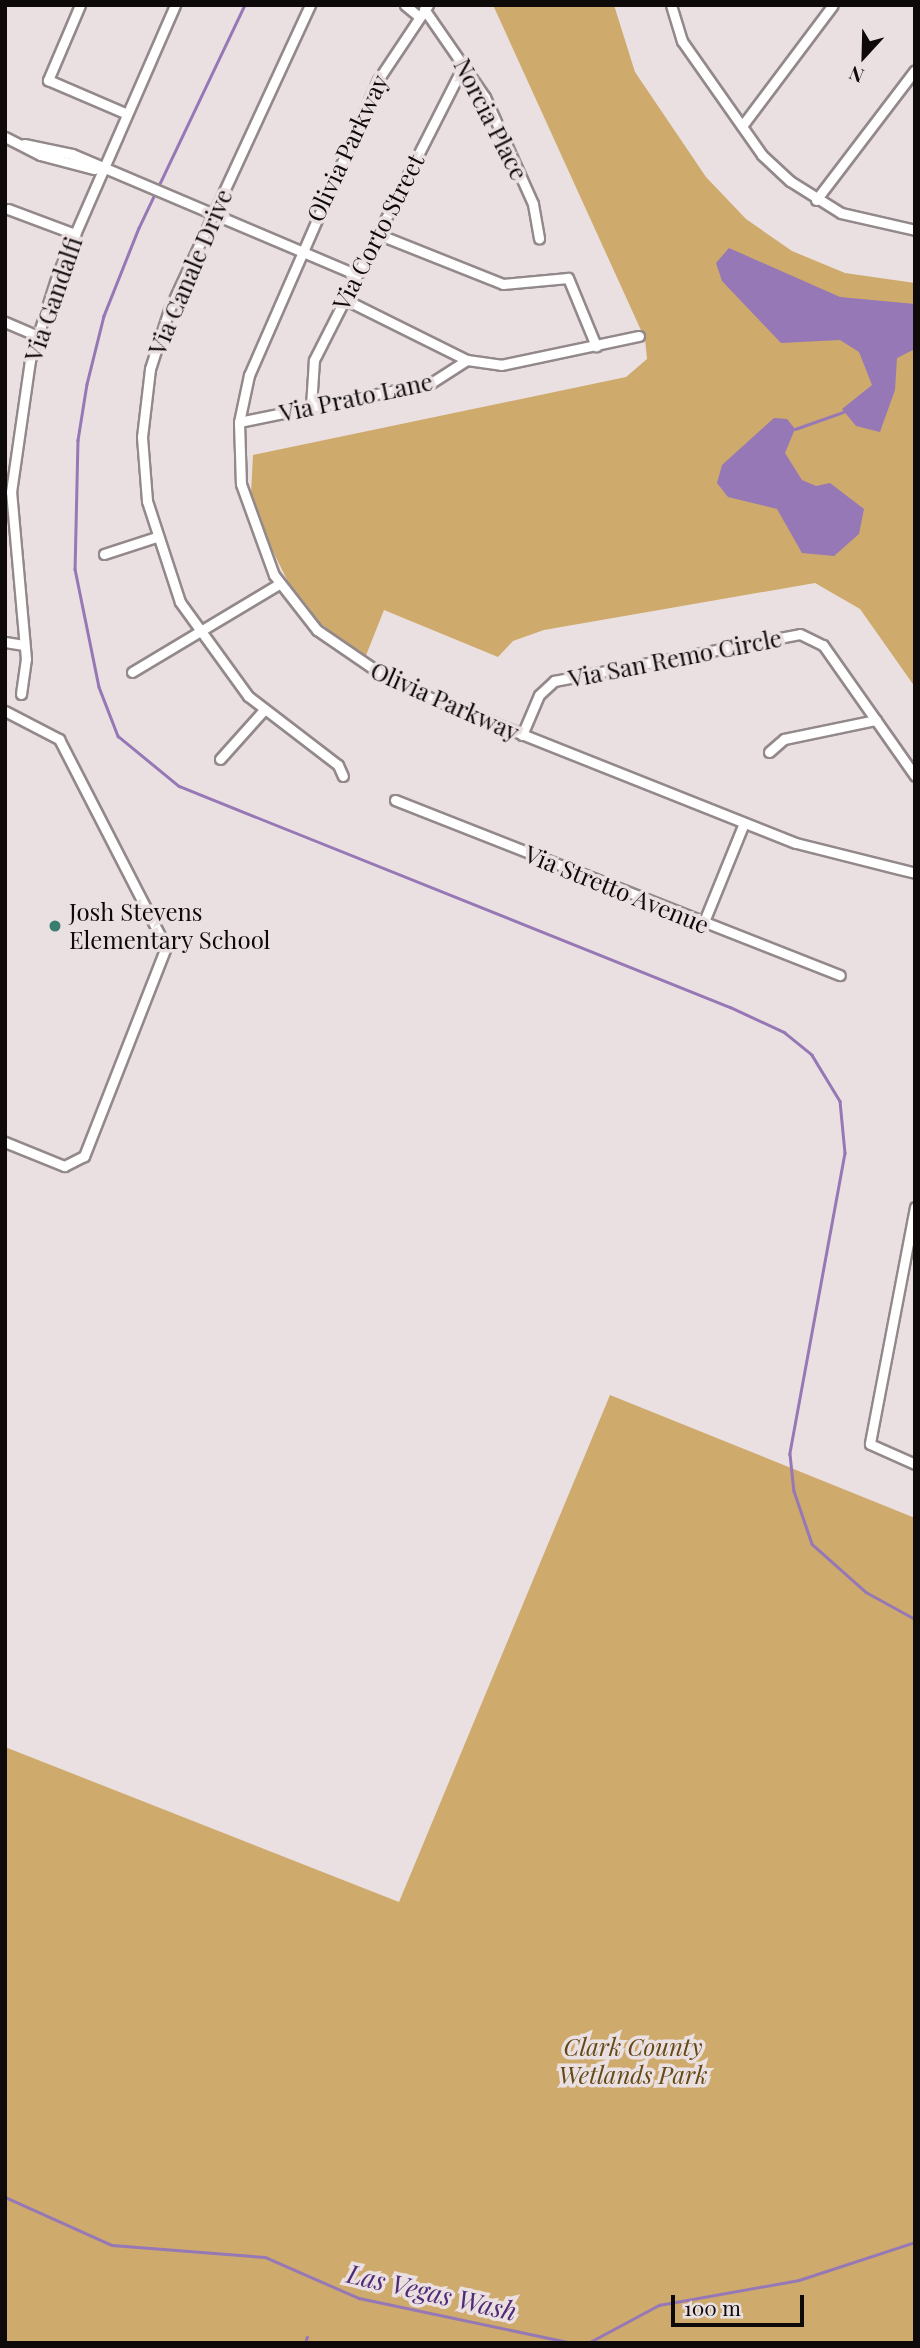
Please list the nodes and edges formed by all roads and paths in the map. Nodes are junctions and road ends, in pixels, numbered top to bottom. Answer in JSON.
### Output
{"nodes":[{"id":1,"x":80,"y":5,"type":"edge"},
{"id":2,"x":175,"y":5,"type":"edge"},
{"id":3,"x":310,"y":5,"type":"edge"},
{"id":4,"x":405,"y":5,"type":"edge"},
{"id":5,"x":671,"y":5,"type":"edge"},
{"id":6,"x":833,"y":5,"type":"edge"},
{"id":7,"x":424,"y":10,"type":"edge"},
{"id":8,"x":465,"y":63,"type":"junction"},
{"id":9,"x":915,"y":70,"type":"edge"},
{"id":10,"x":125,"y":113,"type":"junction"},
{"id":11,"x":741,"y":126,"type":"junction"},
{"id":12,"x":5,"y":137,"type":"edge"},
{"id":13,"x":102,"y":171,"type":"junction"},
{"id":14,"x":816,"y":200,"type":"junction"},
{"id":15,"x":8,"y":209,"type":"dead end"},
{"id":16,"x":215,"y":210,"type":"junction"},
{"id":17,"x":911,"y":229,"type":"edge"},
{"id":18,"x":75,"y":234,"type":"junction"},
{"id":19,"x":380,"y":235,"type":"junction"},
{"id":20,"x":539,"y":237,"type":"dead end"},
{"id":21,"x":300,"y":249,"type":"junction"},
{"id":22,"x":355,"y":274,"type":"junction"},
{"id":23,"x":344,"y":299,"type":"junction"},
{"id":24,"x":5,"y":323,"type":"edge"},
{"id":25,"x":36,"y":335,"type":"junction"},
{"id":26,"x":639,"y":336,"type":"dead end"},
{"id":27,"x":596,"y":345,"type":"junction"},
{"id":28,"x":467,"y":360,"type":"junction"},
{"id":29,"x":311,"y":406,"type":"junction"},
{"id":30,"x":239,"y":422,"type":"junction"},
{"id":31,"x":5,"y":428,"type":"edge"},
{"id":32,"x":17,"y":432,"type":"junction"},
{"id":33,"x":8,"y":533,"type":"edge"},
{"id":34,"x":156,"y":537,"type":"junction"},
{"id":35,"x":104,"y":554,"type":"dead end"},
{"id":36,"x":279,"y":584,"type":"junction"},
{"id":37,"x":198,"y":633,"type":"junction"},
{"id":38,"x":5,"y":642,"type":"edge"},
{"id":39,"x":24,"y":645,"type":"junction"},
{"id":40,"x":132,"y":672,"type":"dead end"},
{"id":41,"x":20,"y":694,"type":"dead end"},
{"id":42,"x":263,"y":711,"type":"junction"},
{"id":43,"x":5,"y":712,"type":"edge"},
{"id":44,"x":876,"y":720,"type":"junction"},
{"id":45,"x":522,"y":736,"type":"junction"},
{"id":46,"x":769,"y":752,"type":"dead end"},
{"id":47,"x":220,"y":759,"type":"dead end"},
{"id":48,"x":344,"y":776,"type":"dead end"},
{"id":49,"x":915,"y":776,"type":"edge"},
{"id":50,"x":395,"y":800,"type":"dead end"},
{"id":51,"x":744,"y":822,"type":"junction"},
{"id":52,"x":915,"y":873,"type":"edge"},
{"id":53,"x":703,"y":924,"type":"junction"},
{"id":54,"x":840,"y":975,"type":"dead end"},
{"id":55,"x":5,"y":1142,"type":"edge"},
{"id":56,"x":915,"y":1207,"type":"edge"},
{"id":57,"x":915,"y":1464,"type":"edge"}],
"edges":[{"from":1,"to":10,"type":"street"},
{"from":2,"to":10,"type":"street","name":"Via Gandalfi"},
{"from":3,"to":16,"type":"street","name":"Via Canale Drive"},
{"from":4,"to":7,"type":"street","name":"Norcia Place"},
{"from":5,"to":11,"type":"street"},
{"from":6,"to":11,"type":"street"},
{"from":7,"to":8,"type":"street","name":"Norcia Place"},
{"from":7,"to":21,"type":"street","name":"Olivia Parkway"},
{"from":8,"to":19,"type":"street","name":"Via Corto Street"},
{"from":8,"to":20,"type":"street","name":"Norcia Place"},
{"from":9,"to":14,"type":"street"},
{"from":10,"to":13,"type":"street","name":"Via Gandalfi"},
{"from":11,"to":14,"type":"street"},
{"from":12,"to":13,"type":"street"},
{"from":13,"to":16,"type":"street"},
{"from":13,"to":18,"type":"street","name":"Via Gandalfi"},
{"from":14,"to":17,"type":"street"},
{"from":15,"to":18,"type":"street"},
{"from":16,"to":21,"type":"street"},
{"from":16,"to":34,"type":"street","name":"Via Canale Drive"},
{"from":18,"to":25,"type":"street","name":"Via Gandalfi"},
{"from":19,"to":22,"type":"street","name":"Via Corto Street"},
{"from":19,"to":27,"type":"street"},
{"from":21,"to":22,"type":"street"},
{"from":21,"to":30,"type":"street","name":"Olivia Parkway"},
{"from":22,"to":23,"type":"street","name":"Via Corto Street"},
{"from":23,"to":28,"type":"street"},
{"from":23,"to":29,"type":"street","name":"Via Corto Street"},
{"from":24,"to":25,"type":"street"},
{"from":25,"to":32,"type":"street","name":"Via Gandalfi"},
{"from":26,"to":27,"type":"street"},
{"from":27,"to":28,"type":"street"},
{"from":28,"to":29,"type":"street","name":"Via Prato Lane"},
{"from":29,"to":30,"type":"street","name":"Via Prato Lane"},
{"from":30,"to":36,"type":"street","name":"Olivia Parkway"},
{"from":31,"to":32,"type":"street"},
{"from":32,"to":33,"type":"street","name":"Via Gandalfi"},
{"from":33,"to":39,"type":"street","name":"Via Gandalfi"},
{"from":34,"to":35,"type":"street"},
{"from":34,"to":37,"type":"street","name":"Via Canale Drive"},
{"from":36,"to":37,"type":"street"},
{"from":36,"to":45,"type":"street","name":"Olivia Parkway"},
{"from":37,"to":40,"type":"street"},
{"from":37,"to":42,"type":"street","name":"Via Canale Drive"},
{"from":38,"to":39,"type":"street"},
{"from":39,"to":41,"type":"street","name":"Via Gandalfi"},
{"from":42,"to":47,"type":"street"},
{"from":42,"to":48,"type":"street","name":"Via Canale Drive"},
{"from":43,"to":55,"type":"street"},
{"from":44,"to":45,"type":"street","name":"Via San Remo Circle"},
{"from":44,"to":46,"type":"street"},
{"from":44,"to":49,"type":"street","name":"Via San Remo Circle"},
{"from":45,"to":51,"type":"street","name":"Olivia Parkway"},
{"from":50,"to":53,"type":"street","name":"Via Stretto Avenue"},
{"from":51,"to":52,"type":"street","name":"Olivia Parkway"},
{"from":51,"to":53,"type":"street"},
{"from":53,"to":54,"type":"street","name":"Via Stretto Avenue"},
{"from":56,"to":57,"type":"street"}]}
